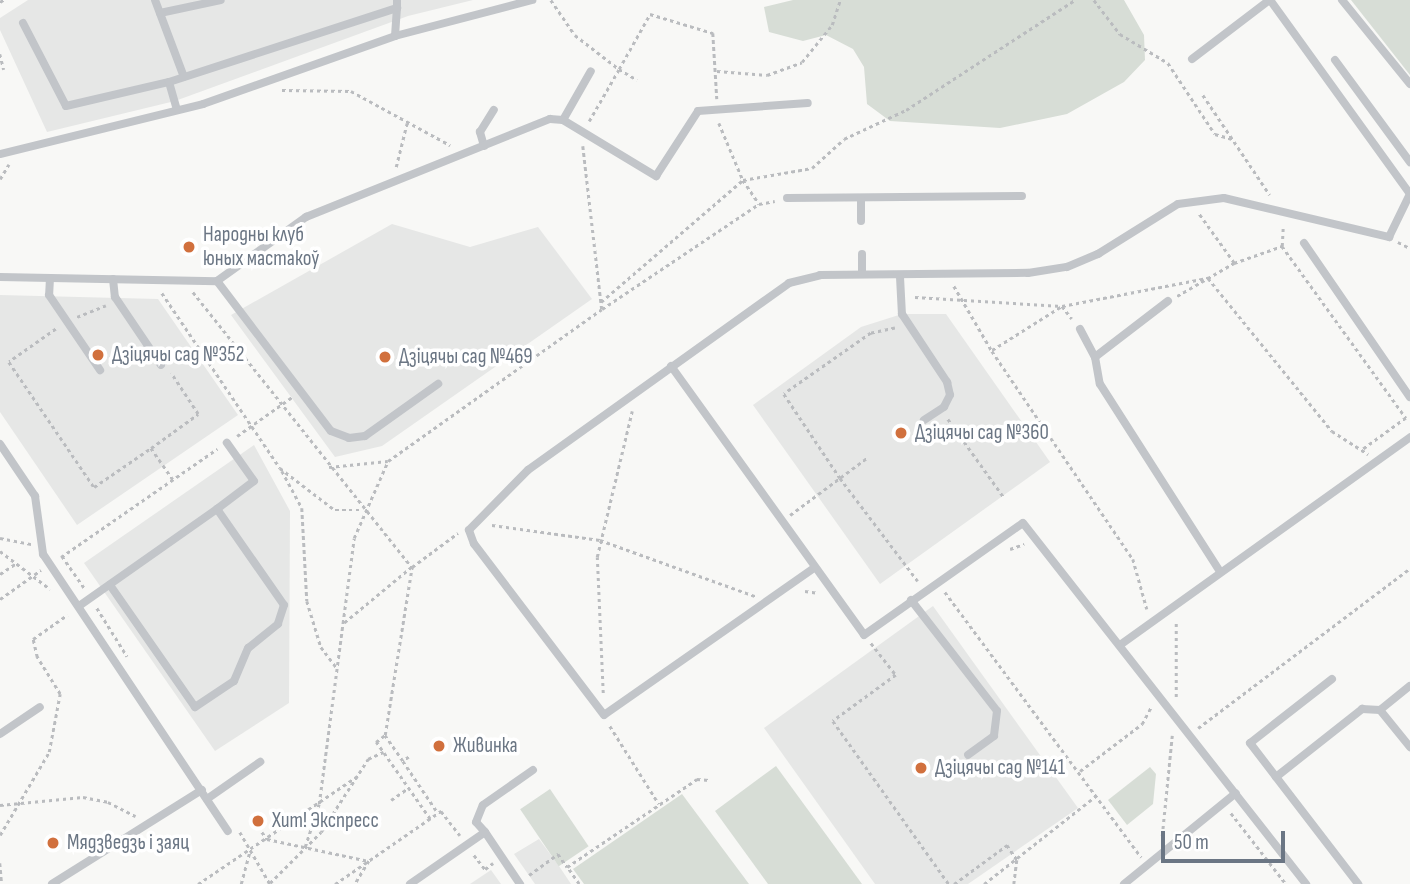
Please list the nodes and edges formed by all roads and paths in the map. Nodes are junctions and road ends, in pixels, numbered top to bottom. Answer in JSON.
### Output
{"nodes":[{"id":1,"x":155,"y":0,"type":"edge"},
{"id":2,"x":221,"y":0,"type":"edge"},
{"id":3,"x":532,"y":0,"type":"edge"},
{"id":4,"x":551,"y":0,"type":"edge"},
{"id":5,"x":840,"y":0,"type":"edge"},
{"id":6,"x":1075,"y":0,"type":"edge"},
{"id":7,"x":1094,"y":0,"type":"edge"},
{"id":8,"x":1269,"y":0,"type":"edge"},
{"id":9,"x":1342,"y":0,"type":"edge"},
{"id":10,"x":397,"y":4,"type":"edge"},
{"id":11,"x":160,"y":13,"type":"junction"},
{"id":12,"x":23,"y":23,"type":"dead end"},
{"id":13,"x":396,"y":36,"type":"junction"},
{"id":14,"x":0,"y":54,"type":"edge"},
{"id":15,"x":1192,"y":59,"type":"dead end"},
{"id":16,"x":1335,"y":60,"type":"dead end"},
{"id":17,"x":619,"y":69,"type":"junction"},
{"id":18,"x":4,"y":70,"type":"dead end"},
{"id":19,"x":591,"y":71,"type":"dead end"},
{"id":20,"x":716,"y":71,"type":"junction"},
{"id":21,"x":184,"y":77,"type":"junction"},
{"id":22,"x":637,"y":80,"type":"dead end"},
{"id":23,"x":169,"y":82,"type":"junction"},
{"id":24,"x":1410,"y":85,"type":"edge"},
{"id":25,"x":269,"y":90,"type":"dead end"},
{"id":26,"x":1203,"y":95,"type":"dead end"},
{"id":27,"x":808,"y":103,"type":"dead end"},
{"id":28,"x":177,"y":110,"type":"junction"},
{"id":29,"x":494,"y":110,"type":"dead end"},
{"id":30,"x":718,"y":110,"type":"junction"},
{"id":31,"x":564,"y":120,"type":"junction"},
{"id":32,"x":407,"y":123,"type":"junction"},
{"id":33,"x":582,"y":133,"type":"junction"},
{"id":34,"x":1232,"y":139,"type":"junction"},
{"id":35,"x":484,"y":146,"type":"junction"},
{"id":36,"x":466,"y":153,"type":"junction"},
{"id":37,"x":0,"y":154,"type":"edge"},
{"id":38,"x":1410,"y":162,"type":"edge"},
{"id":39,"x":743,"y":180,"type":"junction"},
{"id":40,"x":391,"y":183,"type":"junction"},
{"id":41,"x":1410,"y":194,"type":"edge"},
{"id":42,"x":1022,"y":196,"type":"dead end"},
{"id":43,"x":788,"y":198,"type":"joint"},
{"id":44,"x":861,"y":199,"type":"junction"},
{"id":45,"x":1190,"y":203,"type":"junction"},
{"id":46,"x":759,"y":204,"type":"junction"},
{"id":47,"x":1283,"y":211,"type":"junction"},
{"id":48,"x":861,"y":221,"type":"dead end"},
{"id":49,"x":1283,"y":227,"type":"dead end"},
{"id":50,"x":1304,"y":243,"type":"dead end"},
{"id":51,"x":1282,"y":246,"type":"junction"},
{"id":52,"x":862,"y":254,"type":"dead end"},
{"id":53,"x":1234,"y":263,"type":"junction"},
{"id":54,"x":862,"y":274,"type":"junction"},
{"id":55,"x":947,"y":274,"type":"junction"},
{"id":56,"x":0,"y":276,"type":"edge"},
{"id":57,"x":900,"y":277,"type":"junction"},
{"id":58,"x":50,"y":278,"type":"junction"},
{"id":59,"x":1208,"y":278,"type":"junction"},
{"id":60,"x":113,"y":279,"type":"junction"},
{"id":61,"x":184,"y":280,"type":"junction"},
{"id":62,"x":217,"y":281,"type":"junction"},
{"id":63,"x":901,"y":297,"type":"junction"},
{"id":64,"x":961,"y":298,"type":"junction"},
{"id":65,"x":1168,"y":301,"type":"joint"},
{"id":66,"x":601,"y":302,"type":"junction"},
{"id":67,"x":121,"y":306,"type":"junction"},
{"id":68,"x":1062,"y":306,"type":"junction"},
{"id":69,"x":602,"y":309,"type":"junction"},
{"id":70,"x":67,"y":321,"type":"junction"},
{"id":71,"x":909,"y":325,"type":"junction"},
{"id":72,"x":1080,"y":330,"type":"joint"},
{"id":73,"x":992,"y":351,"type":"junction"},
{"id":74,"x":1095,"y":357,"type":"junction"},
{"id":75,"x":164,"y":366,"type":"joint"},
{"id":76,"x":671,"y":366,"type":"junction"},
{"id":77,"x":100,"y":370,"type":"dead end"},
{"id":78,"x":438,"y":384,"type":"dead end"},
{"id":79,"x":300,"y":391,"type":"junction"},
{"id":80,"x":629,"y":394,"type":"junction"},
{"id":81,"x":1410,"y":397,"type":"edge"},
{"id":82,"x":282,"y":405,"type":"junction"},
{"id":83,"x":941,"y":408,"type":"junction"},
{"id":84,"x":924,"y":419,"type":"dead end"},
{"id":85,"x":253,"y":424,"type":"junction"},
{"id":86,"x":1410,"y":437,"type":"edge"},
{"id":87,"x":227,"y":443,"type":"junction"},
{"id":88,"x":0,"y":444,"type":"edge"},
{"id":89,"x":151,"y":448,"type":"junction"},
{"id":90,"x":1362,"y":450,"type":"junction"},
{"id":91,"x":868,"y":457,"type":"dead end"},
{"id":92,"x":1376,"y":460,"type":"junction"},
{"id":93,"x":388,"y":461,"type":"junction"},
{"id":94,"x":329,"y":467,"type":"junction"},
{"id":95,"x":280,"y":468,"type":"junction"},
{"id":96,"x":840,"y":478,"type":"junction"},
{"id":97,"x":173,"y":480,"type":"junction"},
{"id":98,"x":1003,"y":496,"type":"dead end"},
{"id":99,"x":217,"y":509,"type":"junction"},
{"id":100,"x":363,"y":510,"type":"junction"},
{"id":101,"x":781,"y":521,"type":"junction"},
{"id":102,"x":471,"y":522,"type":"junction"},
{"id":103,"x":0,"y":538,"type":"edge"},
{"id":104,"x":600,"y":540,"type":"junction"},
{"id":105,"x":42,"y":546,"type":"junction"},
{"id":106,"x":0,"y":551,"type":"edge"},
{"id":107,"x":1000,"y":555,"type":"dead end"},
{"id":108,"x":1033,"y":555,"type":"dead end"},
{"id":109,"x":15,"y":564,"type":"junction"},
{"id":110,"x":50,"y":564,"type":"junction"},
{"id":111,"x":412,"y":567,"type":"junction"},
{"id":112,"x":814,"y":568,"type":"junction"},
{"id":113,"x":1410,"y":568,"type":"edge"},
{"id":114,"x":1219,"y":570,"type":"junction"},
{"id":115,"x":0,"y":574,"type":"edge"},
{"id":116,"x":31,"y":578,"type":"junction"},
{"id":117,"x":110,"y":584,"type":"junction"},
{"id":118,"x":956,"y":585,"type":"dead end"},
{"id":119,"x":795,"y":589,"type":"dead end"},
{"id":120,"x":925,"y":589,"type":"junction"},
{"id":121,"x":945,"y":592,"type":"junction"},
{"id":122,"x":827,"y":594,"type":"dead end"},
{"id":123,"x":60,"y":595,"type":"dead end"},
{"id":124,"x":939,"y":596,"type":"dead end"},
{"id":125,"x":0,"y":599,"type":"edge"},
{"id":126,"x":765,"y":600,"type":"junction"},
{"id":127,"x":911,"y":600,"type":"junction"},
{"id":128,"x":1176,"y":602,"type":"junction"},
{"id":129,"x":79,"y":607,"type":"junction"},
{"id":130,"x":1151,"y":622,"type":"junction"},
{"id":131,"x":343,"y":624,"type":"junction"},
{"id":132,"x":864,"y":635,"type":"junction"},
{"id":133,"x":870,"y":643,"type":"junction"},
{"id":134,"x":1120,"y":645,"type":"junction"},
{"id":135,"x":864,"y":646,"type":"dead end"},
{"id":136,"x":337,"y":668,"type":"junction"},
{"id":137,"x":1332,"y":680,"type":"dead end"},
{"id":138,"x":1410,"y":686,"type":"edge"},
{"id":139,"x":40,"y":707,"type":"dead end"},
{"id":140,"x":1380,"y":709,"type":"junction"},
{"id":141,"x":1159,"y":712,"type":"dead end"},
{"id":142,"x":604,"y":715,"type":"junction"},
{"id":143,"x":1175,"y":715,"type":"junction"},
{"id":144,"x":1189,"y":733,"type":"junction"},
{"id":145,"x":0,"y":734,"type":"edge"},
{"id":146,"x":385,"y":735,"type":"junction"},
{"id":147,"x":1180,"y":737,"type":"dead end"},
{"id":148,"x":1410,"y":747,"type":"edge"},
{"id":149,"x":383,"y":752,"type":"junction"},
{"id":150,"x":968,"y":755,"type":"dead end"},
{"id":151,"x":409,"y":758,"type":"dead end"},
{"id":152,"x":403,"y":761,"type":"junction"},
{"id":153,"x":260,"y":762,"type":"dead end"},
{"id":154,"x":533,"y":770,"type":"dead end"},
{"id":155,"x":1080,"y":771,"type":"junction"},
{"id":156,"x":359,"y":775,"type":"junction"},
{"id":157,"x":1276,"y":776,"type":"junction"},
{"id":158,"x":709,"y":780,"type":"dead end"},
{"id":159,"x":408,"y":788,"type":"junction"},
{"id":160,"x":202,"y":790,"type":"junction"},
{"id":161,"x":1236,"y":793,"type":"junction"},
{"id":162,"x":1098,"y":794,"type":"junction"},
{"id":163,"x":207,"y":799,"type":"junction"},
{"id":164,"x":391,"y":800,"type":"dead end"},
{"id":165,"x":319,"y":804,"type":"junction"},
{"id":166,"x":659,"y":804,"type":"junction"},
{"id":167,"x":1224,"y":804,"type":"junction"},
{"id":168,"x":0,"y":806,"type":"edge"},
{"id":169,"x":285,"y":818,"type":"dead end"},
{"id":170,"x":430,"y":819,"type":"junction"},
{"id":171,"x":151,"y":823,"type":"junction"},
{"id":172,"x":289,"y":824,"type":"junction"},
{"id":173,"x":228,"y":831,"type":"dead end"},
{"id":174,"x":262,"y":832,"type":"dead end"},
{"id":175,"x":485,"y":832,"type":"junction"},
{"id":176,"x":267,"y":839,"type":"junction"},
{"id":177,"x":305,"y":847,"type":"junction"},
{"id":178,"x":251,"y":849,"type":"junction"},
{"id":179,"x":1160,"y":854,"type":"junction"},
{"id":180,"x":1017,"y":860,"type":"junction"},
{"id":181,"x":369,"y":861,"type":"junction"},
{"id":182,"x":0,"y":863,"type":"edge"},
{"id":183,"x":1147,"y":865,"type":"junction"},
{"id":184,"x":568,"y":867,"type":"junction"},
{"id":185,"x":522,"y":881,"type":"edge"},
{"id":186,"x":1130,"y":882,"type":"edge"},
{"id":187,"x":2,"y":884,"type":"edge"},
{"id":188,"x":52,"y":884,"type":"edge"},
{"id":189,"x":198,"y":884,"type":"edge"},
{"id":190,"x":241,"y":884,"type":"edge"},
{"id":191,"x":270,"y":884,"type":"edge"},
{"id":192,"x":335,"y":884,"type":"edge"},
{"id":193,"x":355,"y":884,"type":"edge"},
{"id":194,"x":410,"y":884,"type":"edge"},
{"id":195,"x":579,"y":884,"type":"edge"},
{"id":196,"x":949,"y":884,"type":"edge"},
{"id":197,"x":954,"y":884,"type":"edge"},
{"id":198,"x":984,"y":884,"type":"edge"},
{"id":199,"x":1014,"y":884,"type":"edge"},
{"id":200,"x":1286,"y":884,"type":"edge"},
{"id":201,"x":1306,"y":884,"type":"edge"},
{"id":202,"x":1358,"y":884,"type":"edge"}],
"edges":[{"from":1,"to":11,"type":"lane"},
{"from":2,"to":11,"type":"lane"},
{"from":3,"to":13,"type":"lane"},
{"from":4,"to":17,"type":"path"},
{"from":5,"to":20,"type":"path"},
{"from":6,"to":39,"type":"path"},
{"from":7,"to":34,"type":"path"},
{"from":8,"to":15,"type":"lane"},
{"from":8,"to":41,"type":"lane"},
{"from":9,"to":24,"type":"lane"},
{"from":10,"to":13,"type":"lane"},
{"from":10,"to":21,"type":"lane"},
{"from":11,"to":21,"type":"lane"},
{"from":12,"to":23,"type":"lane"},
{"from":13,"to":28,"type":"lane"},
{"from":14,"to":18,"type":"path"},
{"from":16,"to":38,"type":"lane"},
{"from":17,"to":20,"type":"path"},
{"from":17,"to":22,"type":"path"},
{"from":17,"to":33,"type":"path"},
{"from":19,"to":31,"type":"lane"},
{"from":20,"to":30,"type":"path"},
{"from":21,"to":23,"type":"lane"},
{"from":23,"to":28,"type":"lane"},
{"from":25,"to":32,"type":"path"},
{"from":26,"to":34,"type":"path"},
{"from":27,"to":30,"type":"lane"},
{"from":28,"to":37,"type":"lane"},
{"from":29,"to":35,"type":"lane"},
{"from":30,"to":33,"type":"lane"},
{"from":30,"to":39,"type":"path"},
{"from":31,"to":33,"type":"lane"},
{"from":31,"to":35,"type":"lane"},
{"from":32,"to":36,"type":"path"},
{"from":32,"to":40,"type":"path"},
{"from":33,"to":66,"type":"path"},
{"from":34,"to":47,"type":"path"},
{"from":35,"to":36,"type":"lane"},
{"from":36,"to":40,"type":"lane"},
{"from":39,"to":46,"type":"path"},
{"from":39,"to":66,"type":"path"},
{"from":40,"to":62,"type":"lane"},
{"from":41,"to":47,"type":"lane"},
{"from":42,"to":44,"type":"lane"},
{"from":43,"to":44,"type":"lane"},
{"from":43,"to":46,"type":"path"},
{"from":44,"to":48,"type":"lane"},
{"from":45,"to":47,"type":"lane"},
{"from":45,"to":53,"type":"path"},
{"from":45,"to":55,"type":"lane"},
{"from":46,"to":69,"type":"path"},
{"from":49,"to":51,"type":"path"},
{"from":50,"to":81,"type":"lane"},
{"from":51,"to":53,"type":"path"},
{"from":51,"to":90,"type":"path"},
{"from":52,"to":54,"type":"lane"},
{"from":53,"to":59,"type":"path"},
{"from":54,"to":57,"type":"lane"},
{"from":54,"to":76,"type":"lane"},
{"from":55,"to":57,"type":"lane"},
{"from":55,"to":64,"type":"path"},
{"from":56,"to":58,"type":"lane"},
{"from":57,"to":63,"type":"lane"},
{"from":58,"to":60,"type":"lane"},
{"from":58,"to":70,"type":"lane"},
{"from":59,"to":65,"type":"path"},
{"from":59,"to":68,"type":"path"},
{"from":59,"to":90,"type":"path"},
{"from":60,"to":61,"type":"lane"},
{"from":60,"to":67,"type":"lane"},
{"from":61,"to":62,"type":"lane"},
{"from":61,"to":82,"type":"path"},
{"from":62,"to":79,"type":"lane"},
{"from":63,"to":64,"type":"path"},
{"from":63,"to":71,"type":"lane"},
{"from":64,"to":68,"type":"path"},
{"from":64,"to":73,"type":"path"},
{"from":65,"to":74,"type":"lane"},
{"from":66,"to":69,"type":"path"},
{"from":67,"to":70,"type":"path"},
{"from":67,"to":75,"type":"lane"},
{"from":68,"to":72,"type":"path"},
{"from":68,"to":73,"type":"path"},
{"from":69,"to":93,"type":"path"},
{"from":70,"to":77,"type":"lane"},
{"from":70,"to":89,"type":"path"},
{"from":71,"to":83,"type":"lane"},
{"from":71,"to":96,"type":"path"},
{"from":72,"to":74,"type":"lane"},
{"from":73,"to":130,"type":"path"},
{"from":74,"to":114,"type":"lane"},
{"from":75,"to":89,"type":"path"},
{"from":76,"to":80,"type":"lane"},
{"from":76,"to":101,"type":"lane"},
{"from":78,"to":79,"type":"lane"},
{"from":79,"to":82,"type":"path"},
{"from":80,"to":102,"type":"lane"},
{"from":80,"to":104,"type":"path"},
{"from":82,"to":85,"type":"path"},
{"from":82,"to":94,"type":"path"},
{"from":83,"to":84,"type":"lane"},
{"from":83,"to":98,"type":"path"},
{"from":85,"to":87,"type":"path"},
{"from":85,"to":95,"type":"path"},
{"from":86,"to":92,"type":"lane"},
{"from":87,"to":97,"type":"path"},
{"from":87,"to":99,"type":"lane"},
{"from":88,"to":105,"type":"lane"},
{"from":89,"to":97,"type":"path"},
{"from":90,"to":92,"type":"path"},
{"from":91,"to":96,"type":"path"},
{"from":92,"to":114,"type":"lane"},
{"from":93,"to":94,"type":"path"},
{"from":93,"to":100,"type":"path"},
{"from":94,"to":100,"type":"path"},
{"from":95,"to":100,"type":"path"},
{"from":95,"to":136,"type":"path"},
{"from":96,"to":101,"type":"path"},
{"from":96,"to":120,"type":"path"},
{"from":97,"to":110,"type":"path"},
{"from":99,"to":117,"type":"lane"},
{"from":99,"to":117,"type":"lane"},
{"from":100,"to":111,"type":"path"},
{"from":100,"to":131,"type":"path"},
{"from":101,"to":112,"type":"lane"},
{"from":102,"to":104,"type":"path"},
{"from":102,"to":111,"type":"path"},
{"from":102,"to":142,"type":"lane"},
{"from":103,"to":105,"type":"path"},
{"from":104,"to":126,"type":"path"},
{"from":104,"to":142,"type":"path"},
{"from":105,"to":110,"type":"lane"},
{"from":106,"to":109,"type":"path"},
{"from":107,"to":108,"type":"path"},
{"from":109,"to":115,"type":"path"},
{"from":109,"to":116,"type":"path"},
{"from":110,"to":129,"type":"lane"},
{"from":111,"to":131,"type":"path"},
{"from":111,"to":146,"type":"path"},
{"from":112,"to":126,"type":"lane"},
{"from":112,"to":132,"type":"lane"},
{"from":113,"to":144,"type":"path"},
{"from":114,"to":128,"type":"lane"},
{"from":116,"to":123,"type":"path"},
{"from":116,"to":125,"type":"path"},
{"from":117,"to":129,"type":"lane"},
{"from":118,"to":121,"type":"path"},
{"from":119,"to":122,"type":"path"},
{"from":120,"to":127,"type":"lane"},
{"from":120,"to":134,"type":"lane"},
{"from":121,"to":124,"type":"path"},
{"from":121,"to":155,"type":"path"},
{"from":126,"to":142,"type":"lane"},
{"from":127,"to":132,"type":"lane"},
{"from":127,"to":150,"type":"lane"},
{"from":128,"to":130,"type":"lane"},
{"from":128,"to":143,"type":"path"},
{"from":129,"to":160,"type":"lane"},
{"from":130,"to":134,"type":"lane"},
{"from":131,"to":136,"type":"path"},
{"from":132,"to":133,"type":"path"},
{"from":133,"to":135,"type":"path"},
{"from":133,"to":196,"type":"path"},
{"from":134,"to":143,"type":"lane"},
{"from":136,"to":165,"type":"path"},
{"from":137,"to":157,"type":"lane"},
{"from":138,"to":140,"type":"lane"},
{"from":139,"to":145,"type":"lane"},
{"from":140,"to":148,"type":"lane"},
{"from":140,"to":157,"type":"lane"},
{"from":141,"to":155,"type":"path"},
{"from":142,"to":166,"type":"path"},
{"from":143,"to":144,"type":"lane"},
{"from":144,"to":161,"type":"lane"},
{"from":146,"to":149,"type":"path"},
{"from":146,"to":152,"type":"path"},
{"from":147,"to":179,"type":"path"},
{"from":149,"to":156,"type":"path"},
{"from":149,"to":159,"type":"path"},
{"from":151,"to":152,"type":"path"},
{"from":152,"to":170,"type":"path"},
{"from":153,"to":163,"type":"lane"},
{"from":154,"to":175,"type":"lane"},
{"from":155,"to":162,"type":"path"},
{"from":156,"to":165,"type":"path"},
{"from":156,"to":177,"type":"path"},
{"from":157,"to":202,"type":"lane"},
{"from":158,"to":166,"type":"path"},
{"from":159,"to":164,"type":"path"},
{"from":159,"to":170,"type":"path"},
{"from":160,"to":163,"type":"lane"},
{"from":160,"to":171,"type":"lane"},
{"from":161,"to":167,"type":"lane"},
{"from":161,"to":201,"type":"lane"},
{"from":162,"to":180,"type":"path"},
{"from":162,"to":183,"type":"path"},
{"from":163,"to":173,"type":"lane"},
{"from":165,"to":172,"type":"path"},
{"from":165,"to":177,"type":"path"},
{"from":166,"to":184,"type":"path"},
{"from":167,"to":179,"type":"lane"},
{"from":167,"to":200,"type":"path"},
{"from":168,"to":171,"type":"path"},
{"from":169,"to":172,"type":"path"},
{"from":170,"to":181,"type":"path"},
{"from":171,"to":188,"type":"lane"},
{"from":172,"to":176,"type":"path"},
{"from":174,"to":176,"type":"path"},
{"from":175,"to":185,"type":"lane"},
{"from":175,"to":194,"type":"lane"},
{"from":176,"to":177,"type":"path"},
{"from":176,"to":178,"type":"path"},
{"from":177,"to":181,"type":"path"},
{"from":177,"to":191,"type":"path"},
{"from":178,"to":189,"type":"path"},
{"from":178,"to":190,"type":"path"},
{"from":178,"to":191,"type":"path"},
{"from":179,"to":183,"type":"lane"},
{"from":180,"to":197,"type":"path"},
{"from":180,"to":198,"type":"path"},
{"from":180,"to":199,"type":"path"},
{"from":181,"to":192,"type":"path"},
{"from":181,"to":193,"type":"path"},
{"from":182,"to":187,"type":"path"},
{"from":183,"to":186,"type":"lane"},
{"from":184,"to":185,"type":"path"},
{"from":184,"to":195,"type":"path"}]}
